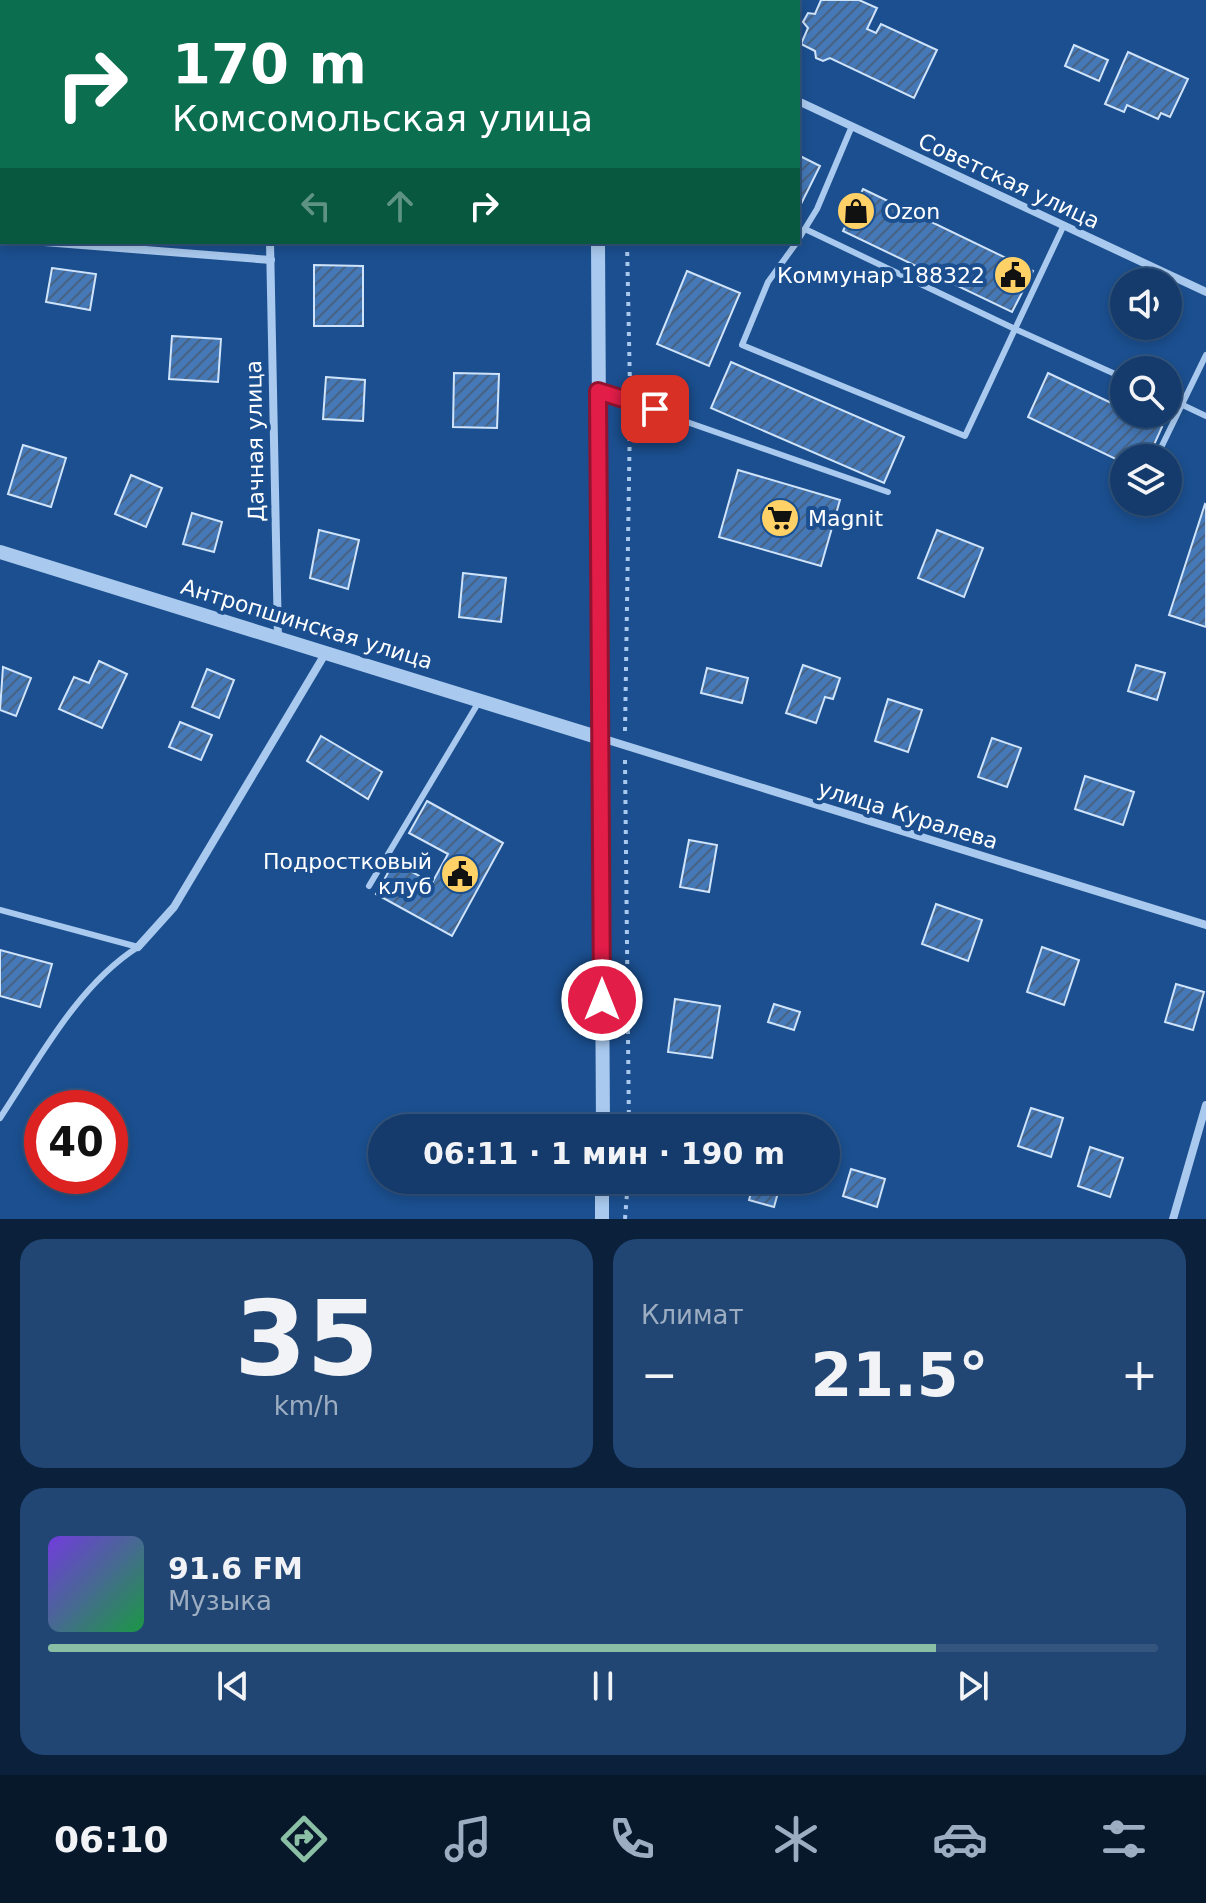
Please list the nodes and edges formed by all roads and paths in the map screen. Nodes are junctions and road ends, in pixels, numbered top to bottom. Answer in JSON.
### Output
{"nodes":[{"id":1,"x":800,"y":102,"type":"edge"},
{"id":2,"x":852,"y":126,"type":"junction"},
{"id":3,"x":1063,"y":227,"type":"junction"},
{"id":4,"x":805,"y":229,"type":"junction"},
{"id":5,"x":800,"y":236,"type":"edge"},
{"id":6,"x":69,"y":244,"type":"edge"},
{"id":7,"x":270,"y":244,"type":"edge"},
{"id":8,"x":598,"y":244,"type":"edge"},
{"id":9,"x":627,"y":244,"type":"edge"},
{"id":10,"x":795,"y":244,"type":"edge"},
{"id":11,"x":271,"y":260,"type":"junction"},
{"id":12,"x":1206,"y":292,"type":"edge"},
{"id":13,"x":1015,"y":329,"type":"junction"},
{"id":14,"x":1206,"y":355,"type":"edge"},
{"id":15,"x":1110,"y":372,"type":"edge"},
{"id":16,"x":598,"y":391,"type":"junction"},
{"id":17,"x":630,"y":401,"type":"junction"},
{"id":18,"x":1182,"y":405,"type":"joint"},
{"id":19,"x":1206,"y":416,"type":"edge"},
{"id":20,"x":888,"y":492,"type":"dead end"},
{"id":21,"x":0,"y":552,"type":"edge"},
{"id":22,"x":278,"y":640,"type":"junction"},
{"id":23,"x":325,"y":654,"type":"junction"},
{"id":24,"x":481,"y":699,"type":"junction"},
{"id":25,"x":600,"y":738,"type":"junction"},
{"id":26,"x":625,"y":747,"type":"junction"},
{"id":27,"x":369,"y":886,"type":"dead end"},
{"id":28,"x":0,"y":910,"type":"edge"},
{"id":29,"x":1206,"y":925,"type":"edge"},
{"id":30,"x":138,"y":947,"type":"junction"},
{"id":31,"x":1206,"y":1105,"type":"edge"},
{"id":32,"x":603,"y":1114,"type":"edge"},
{"id":33,"x":629,"y":1114,"type":"edge"},
{"id":34,"x":0,"y":1118,"type":"edge"},
{"id":35,"x":602,"y":1194,"type":"edge"},
{"id":36,"x":627,"y":1194,"type":"edge"},
{"id":37,"x":602,"y":1219,"type":"edge"},
{"id":38,"x":625,"y":1219,"type":"edge"},
{"id":39,"x":1173,"y":1219,"type":"edge"}],
"edges":[{"from":1,"to":2,"type":"street","name":"Советская улица"},
{"from":2,"to":3,"type":"street","name":"Советская улица"},
{"from":2,"to":4,"type":"lane"},
{"from":3,"to":12,"type":"street","name":"Советская улица"},
{"from":3,"to":13,"type":"lane"},
{"from":4,"to":5,"type":"lane"},
{"from":4,"to":13,"type":"lane"},
{"from":6,"to":11,"type":"street"},
{"from":7,"to":11,"type":"street","name":"Дачная улица"},
{"from":8,"to":16,"type":"street"},
{"from":9,"to":17,"type":"path"},
{"from":10,"to":13,"type":"lane"},
{"from":11,"to":22,"type":"street","name":"Дачная улица"},
{"from":13,"to":15,"type":"lane"},
{"from":14,"to":18,"type":"lane"},
{"from":16,"to":17,"type":"lane"},
{"from":16,"to":25,"type":"street"},
{"from":17,"to":20,"type":"lane"},
{"from":17,"to":26,"type":"path"},
{"from":18,"to":19,"type":"lane"},
{"from":21,"to":22,"type":"street","name":"Антропшинская улица"},
{"from":22,"to":23,"type":"street","name":"Антропшинская улица"},
{"from":23,"to":24,"type":"street","name":"Антропшинская улица"},
{"from":23,"to":30,"type":"street"},
{"from":24,"to":25,"type":"street","name":"Антропшинская улица"},
{"from":24,"to":27,"type":"lane"},
{"from":25,"to":26,"type":"street","name":"улица Куралева"},
{"from":25,"to":32,"type":"street"},
{"from":26,"to":29,"type":"street","name":"улица Куралева"},
{"from":26,"to":33,"type":"path"},
{"from":28,"to":30,"type":"lane"},
{"from":30,"to":34,"type":"lane"},
{"from":31,"to":39,"type":"street"},
{"from":35,"to":37,"type":"street"},
{"from":36,"to":38,"type":"path"}]}
